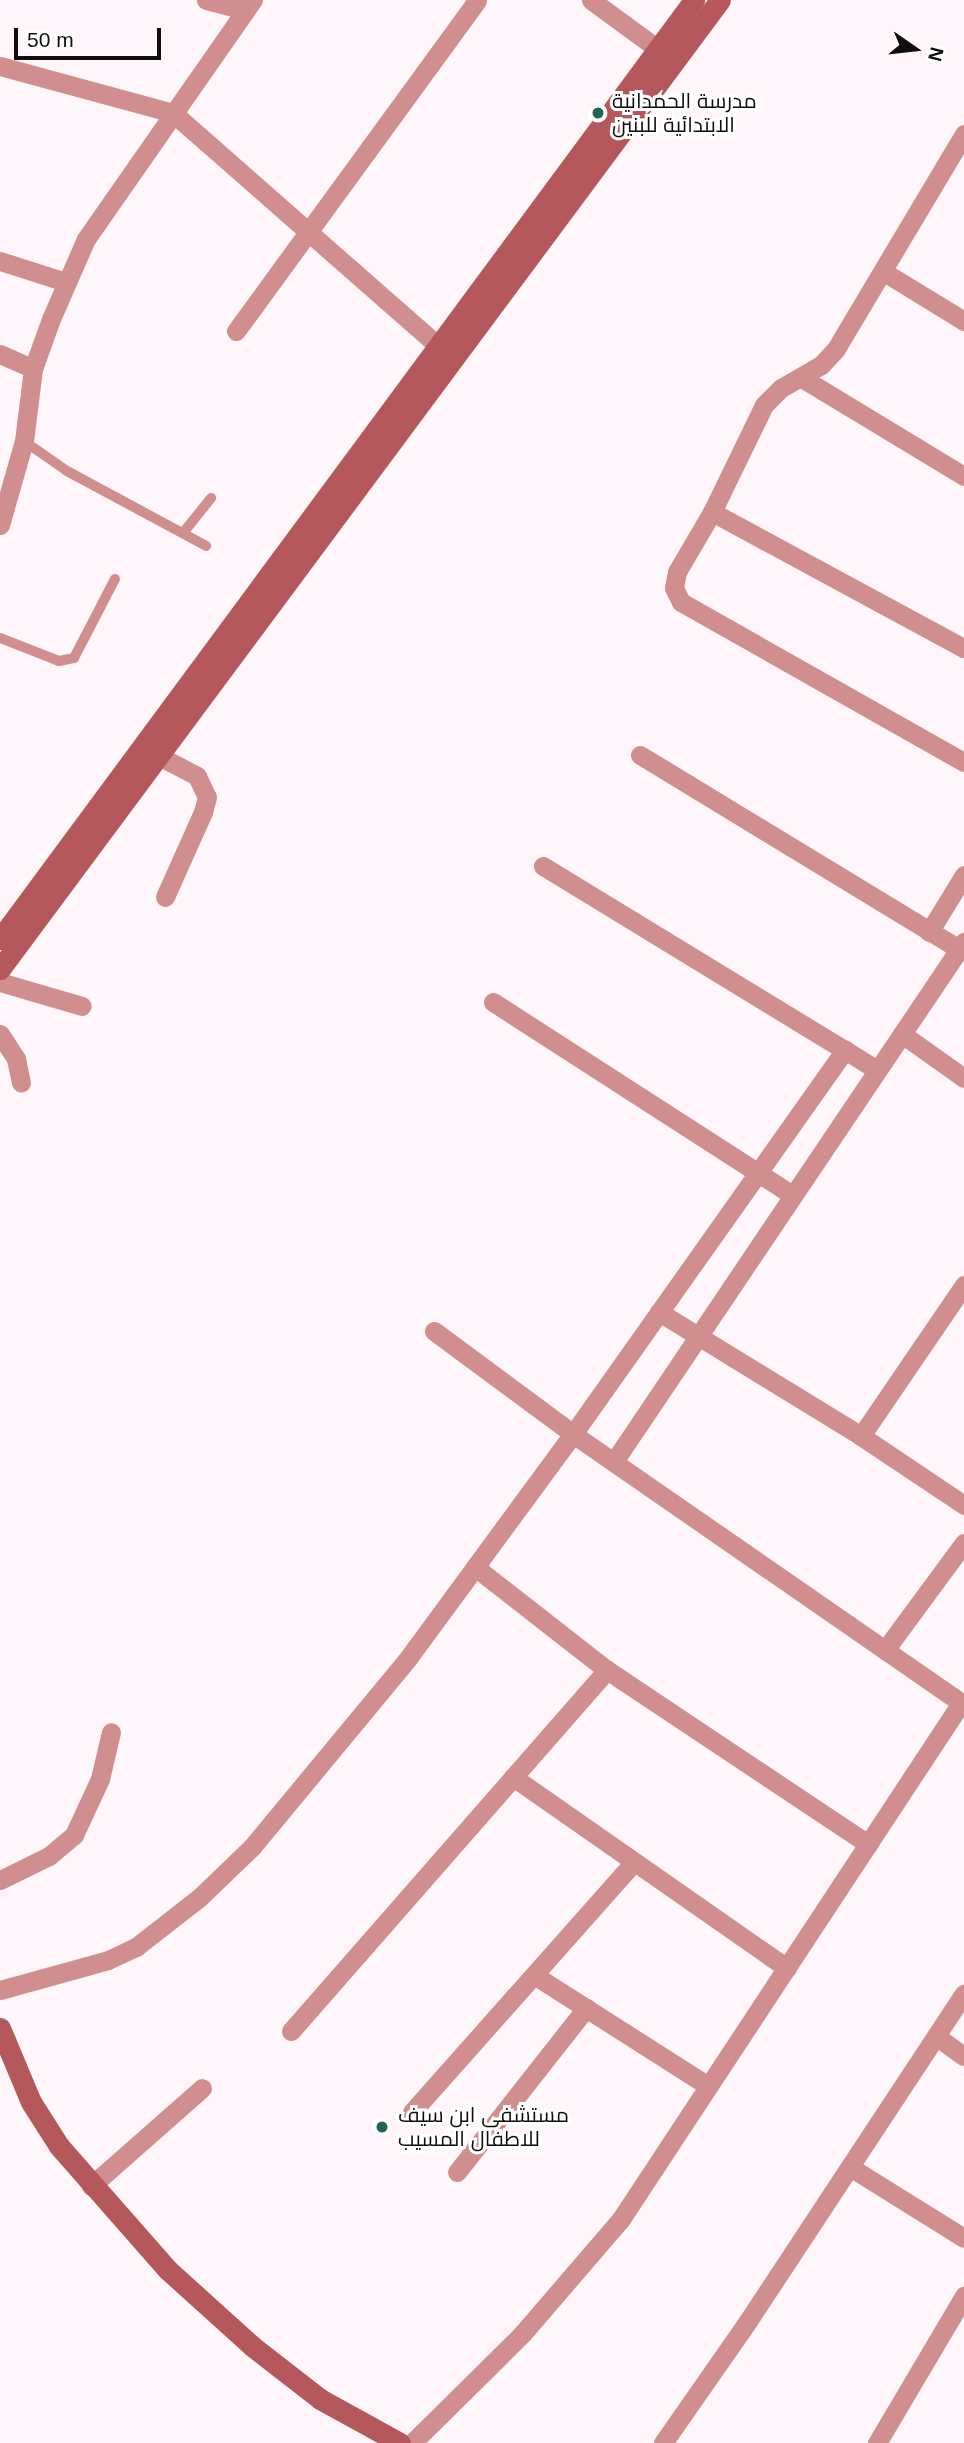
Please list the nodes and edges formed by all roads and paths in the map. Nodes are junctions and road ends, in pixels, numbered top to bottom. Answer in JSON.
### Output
{"nodes":[{"id":1,"x":206,"y":0,"type":"edge"},
{"id":2,"x":477,"y":0,"type":"edge"},
{"id":3,"x":591,"y":0,"type":"edge"},
{"id":4,"x":694,"y":0,"type":"edge"},
{"id":5,"x":720,"y":0,"type":"edge"},
{"id":6,"x":249,"y":5,"type":"edge"},
{"id":7,"x":658,"y":49,"type":"junction"},
{"id":8,"x":0,"y":66,"type":"edge"},
{"id":9,"x":173,"y":113,"type":"junction"},
{"id":10,"x":964,"y":134,"type":"edge"},
{"id":11,"x":959,"y":155,"type":"edge"},
{"id":12,"x":308,"y":233,"type":"junction"},
{"id":13,"x":0,"y":261,"type":"edge"},
{"id":14,"x":884,"y":272,"type":"junction"},
{"id":15,"x":66,"y":282,"type":"junction"},
{"id":16,"x":964,"y":321,"type":"edge"},
{"id":17,"x":236,"y":331,"type":"dead end"},
{"id":18,"x":438,"y":346,"type":"junction"},
{"id":19,"x":0,"y":354,"type":"edge"},
{"id":20,"x":33,"y":369,"type":"junction"},
{"id":21,"x":802,"y":377,"type":"junction"},
{"id":22,"x":24,"y":441,"type":"junction"},
{"id":23,"x":964,"y":476,"type":"edge"},
{"id":24,"x":211,"y":498,"type":"dead end"},
{"id":25,"x":712,"y":512,"type":"junction"},
{"id":26,"x":0,"y":525,"type":"edge"},
{"id":27,"x":183,"y":533,"type":"junction"},
{"id":28,"x":206,"y":546,"type":"dead end"},
{"id":29,"x":115,"y":579,"type":"dead end"},
{"id":30,"x":0,"y":638,"type":"edge"},
{"id":31,"x":964,"y":648,"type":"edge"},
{"id":32,"x":157,"y":755,"type":"junction"},
{"id":33,"x":640,"y":755,"type":"dead end"},
{"id":34,"x":964,"y":762,"type":"edge"},
{"id":35,"x":543,"y":866,"type":"dead end"},
{"id":36,"x":964,"y":875,"type":"edge"},
{"id":37,"x":165,"y":897,"type":"dead end"},
{"id":38,"x":929,"y":932,"type":"junction"},
{"id":39,"x":0,"y":939,"type":"edge"},
{"id":40,"x":962,"y":946,"type":"edge"},
{"id":41,"x":0,"y":969,"type":"edge"},
{"id":42,"x":0,"y":982,"type":"edge"},
{"id":43,"x":493,"y":1002,"type":"dead end"},
{"id":44,"x":82,"y":1006,"type":"dead end"},
{"id":45,"x":0,"y":1034,"type":"edge"},
{"id":46,"x":902,"y":1034,"type":"junction"},
{"id":47,"x":845,"y":1050,"type":"junction"},
{"id":48,"x":877,"y":1070,"type":"junction"},
{"id":49,"x":964,"y":1078,"type":"edge"},
{"id":50,"x":21,"y":1082,"type":"dead end"},
{"id":51,"x":757,"y":1174,"type":"junction"},
{"id":52,"x":793,"y":1195,"type":"junction"},
{"id":53,"x":964,"y":1285,"type":"edge"},
{"id":54,"x":659,"y":1312,"type":"junction"},
{"id":55,"x":434,"y":1331,"type":"dead end"},
{"id":56,"x":699,"y":1334,"type":"junction"},
{"id":57,"x":573,"y":1434,"type":"junction"},
{"id":58,"x":861,"y":1436,"type":"junction"},
{"id":59,"x":615,"y":1460,"type":"junction"},
{"id":60,"x":964,"y":1505,"type":"edge"},
{"id":61,"x":964,"y":1543,"type":"edge"},
{"id":62,"x":475,"y":1567,"type":"junction"},
{"id":63,"x":885,"y":1650,"type":"junction"},
{"id":64,"x":607,"y":1670,"type":"junction"},
{"id":65,"x":963,"y":1704,"type":"edge"},
{"id":66,"x":111,"y":1732,"type":"dead end"},
{"id":67,"x":513,"y":1777,"type":"junction"},
{"id":68,"x":868,"y":1844,"type":"junction"},
{"id":69,"x":634,"y":1862,"type":"junction"},
{"id":70,"x":0,"y":1880,"type":"edge"},
{"id":71,"x":787,"y":1968,"type":"junction"},
{"id":72,"x":534,"y":1975,"type":"junction"},
{"id":73,"x":0,"y":1990,"type":"edge"},
{"id":74,"x":964,"y":1994,"type":"edge"},
{"id":75,"x":586,"y":2008,"type":"junction"},
{"id":76,"x":0,"y":2028,"type":"edge"},
{"id":77,"x":291,"y":2031,"type":"dead end"},
{"id":78,"x":936,"y":2036,"type":"junction"},
{"id":79,"x":964,"y":2056,"type":"edge"},
{"id":80,"x":708,"y":2086,"type":"junction"},
{"id":81,"x":202,"y":2088,"type":"dead end"},
{"id":82,"x":412,"y":2112,"type":"dead end"},
{"id":83,"x":850,"y":2167,"type":"junction"},
{"id":84,"x":457,"y":2172,"type":"dead end"},
{"id":85,"x":91,"y":2186,"type":"junction"},
{"id":86,"x":964,"y":2238,"type":"edge"},
{"id":87,"x":964,"y":2296,"type":"edge"},
{"id":88,"x":400,"y":2443,"type":"edge"},
{"id":89,"x":412,"y":2443,"type":"edge"},
{"id":90,"x":663,"y":2443,"type":"edge"},
{"id":91,"x":877,"y":2443,"type":"edge"}],
"edges":[{"from":1,"to":6,"type":"street"},
{"from":2,"to":12,"type":"street"},
{"from":3,"to":7,"type":"street"},
{"from":4,"to":7,"type":"main road"},
{"from":5,"to":32,"type":"main road"},
{"from":6,"to":9,"type":"street"},
{"from":7,"to":18,"type":"main road"},
{"from":8,"to":9,"type":"street"},
{"from":9,"to":12,"type":"street"},
{"from":9,"to":15,"type":"street"},
{"from":10,"to":11,"type":"street"},
{"from":11,"to":14,"type":"street"},
{"from":12,"to":17,"type":"street"},
{"from":12,"to":18,"type":"street"},
{"from":13,"to":15,"type":"street"},
{"from":14,"to":16,"type":"street"},
{"from":14,"to":21,"type":"street"},
{"from":15,"to":20,"type":"street"},
{"from":18,"to":39,"type":"main road"},
{"from":19,"to":20,"type":"street"},
{"from":20,"to":22,"type":"street"},
{"from":21,"to":23,"type":"street"},
{"from":21,"to":25,"type":"street"},
{"from":22,"to":26,"type":"street"},
{"from":22,"to":27,"type":"lane"},
{"from":24,"to":27,"type":"lane"},
{"from":25,"to":31,"type":"street"},
{"from":25,"to":34,"type":"street"},
{"from":27,"to":28,"type":"lane"},
{"from":29,"to":30,"type":"lane"},
{"from":32,"to":37,"type":"street"},
{"from":32,"to":41,"type":"main road"},
{"from":33,"to":38,"type":"street"},
{"from":35,"to":47,"type":"street"},
{"from":36,"to":38,"type":"street"},
{"from":38,"to":40,"type":"street"},
{"from":40,"to":46,"type":"street"},
{"from":42,"to":44,"type":"street"},
{"from":43,"to":51,"type":"street"},
{"from":45,"to":50,"type":"street"},
{"from":46,"to":48,"type":"street"},
{"from":46,"to":49,"type":"street"},
{"from":47,"to":48,"type":"street"},
{"from":47,"to":51,"type":"street"},
{"from":48,"to":52,"type":"street"},
{"from":51,"to":52,"type":"street"},
{"from":51,"to":54,"type":"street"},
{"from":52,"to":56,"type":"street"},
{"from":53,"to":58,"type":"street"},
{"from":54,"to":56,"type":"street"},
{"from":54,"to":57,"type":"street"},
{"from":55,"to":57,"type":"street"},
{"from":56,"to":58,"type":"street"},
{"from":56,"to":59,"type":"street"},
{"from":57,"to":59,"type":"street"},
{"from":57,"to":62,"type":"street"},
{"from":58,"to":60,"type":"street"},
{"from":59,"to":63,"type":"street"},
{"from":61,"to":63,"type":"street"},
{"from":62,"to":64,"type":"street"},
{"from":62,"to":73,"type":"street"},
{"from":63,"to":65,"type":"street"},
{"from":64,"to":67,"type":"street"},
{"from":64,"to":68,"type":"street"},
{"from":65,"to":68,"type":"street"},
{"from":66,"to":70,"type":"street"},
{"from":67,"to":69,"type":"street"},
{"from":67,"to":77,"type":"street"},
{"from":68,"to":71,"type":"street"},
{"from":69,"to":71,"type":"street"},
{"from":69,"to":72,"type":"street"},
{"from":71,"to":80,"type":"street"},
{"from":72,"to":75,"type":"street"},
{"from":72,"to":82,"type":"street"},
{"from":74,"to":78,"type":"street"},
{"from":75,"to":80,"type":"street"},
{"from":75,"to":84,"type":"street"},
{"from":76,"to":85,"type":"main road"},
{"from":78,"to":79,"type":"street"},
{"from":78,"to":83,"type":"street"},
{"from":80,"to":89,"type":"street"},
{"from":81,"to":85,"type":"street"},
{"from":83,"to":86,"type":"street"},
{"from":83,"to":90,"type":"street"},
{"from":85,"to":88,"type":"main road"},
{"from":87,"to":91,"type":"street"}]}
